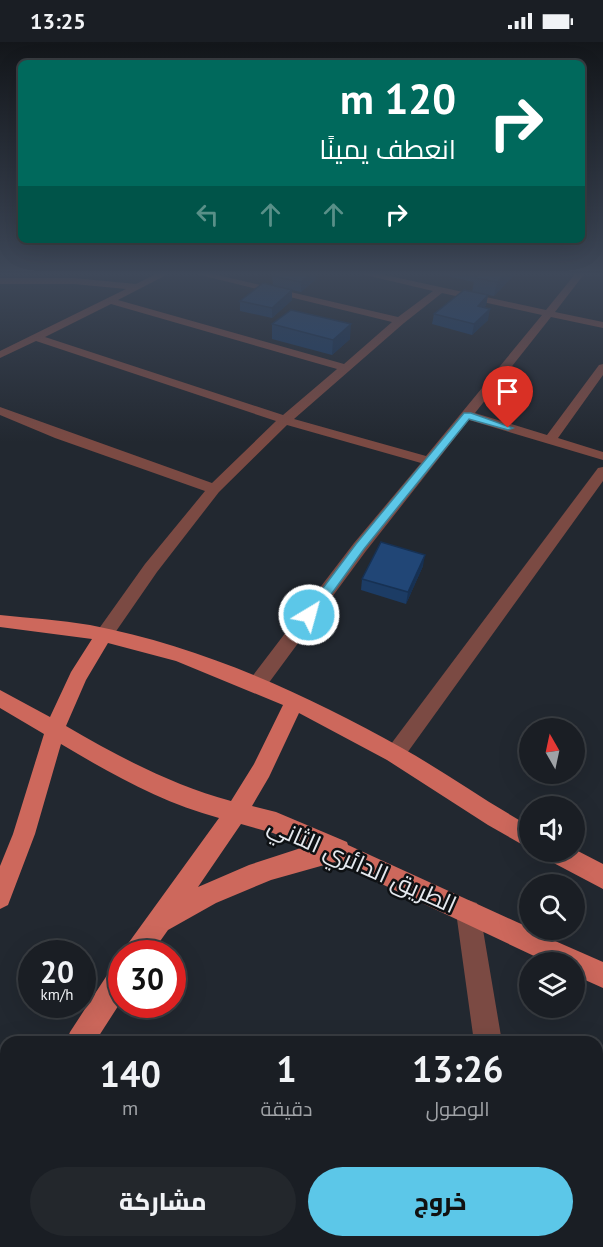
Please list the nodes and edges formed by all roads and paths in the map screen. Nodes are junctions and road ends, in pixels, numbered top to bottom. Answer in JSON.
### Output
{"nodes":[{"id":1,"x":52,"y":329,"type":"edge"},
{"id":2,"x":211,"y":329,"type":"edge"},
{"id":3,"x":391,"y":329,"type":"edge"},
{"id":4,"x":536,"y":329,"type":"edge"},
{"id":5,"x":34,"y":338,"type":"junction"},
{"id":6,"x":0,"y":355,"type":"edge"},
{"id":7,"x":603,"y":367,"type":"edge"},
{"id":8,"x":346,"y":368,"type":"junction"},
{"id":9,"x":0,"y":411,"type":"edge"},
{"id":10,"x":467,"y":415,"type":"junction"},
{"id":11,"x":285,"y":420,"type":"junction"},
{"id":12,"x":549,"y":440,"type":"junction"},
{"id":13,"x":603,"y":456,"type":"edge"},
{"id":14,"x":430,"y":461,"type":"junction"},
{"id":15,"x":603,"y":471,"type":"edge"},
{"id":16,"x":214,"y":489,"type":"junction"},
{"id":17,"x":0,"y":621,"type":"edge"},
{"id":18,"x":104,"y":634,"type":"junction"},
{"id":19,"x":258,"y":683,"type":"junction"},
{"id":20,"x":0,"y":698,"type":"edge"},
{"id":21,"x":294,"y":701,"type":"junction"},
{"id":22,"x":55,"y":729,"type":"junction"},
{"id":23,"x":395,"y":754,"type":"junction"},
{"id":24,"x":238,"y":813,"type":"junction"},
{"id":25,"x":519,"y":831,"type":"edge"},
{"id":26,"x":339,"y":850,"type":"junction"},
{"id":27,"x":575,"y":862,"type":"edge"},
{"id":28,"x":603,"y":877,"type":"edge"},
{"id":29,"x":0,"y":897,"type":"edge"},
{"id":30,"x":468,"y":912,"type":"junction"},
{"id":31,"x":156,"y":924,"type":"junction"},
{"id":32,"x":145,"y":940,"type":"edge"},
{"id":33,"x":603,"y":975,"type":"edge"},
{"id":34,"x":108,"y":997,"type":"edge"},
{"id":35,"x":84,"y":1036,"type":"edge"},
{"id":36,"x":487,"y":1036,"type":"edge"}],
"edges":[{"from":1,"to":5,"type":"street"},
{"from":2,"to":8,"type":"street"},
{"from":3,"to":8,"type":"street"},
{"from":4,"to":10,"type":"street"},
{"from":5,"to":6,"type":"street"},
{"from":5,"to":11,"type":"street"},
{"from":7,"to":12,"type":"street"},
{"from":8,"to":11,"type":"street"},
{"from":9,"to":16,"type":"street"},
{"from":10,"to":12,"type":"street"},
{"from":10,"to":14,"type":"street"},
{"from":11,"to":14,"type":"street"},
{"from":11,"to":16,"type":"street"},
{"from":12,"to":13,"type":"street"},
{"from":14,"to":19,"type":"street"},
{"from":15,"to":23,"type":"street"},
{"from":16,"to":18,"type":"street"},
{"from":17,"to":18,"type":"main road"},
{"from":18,"to":19,"type":"main road"},
{"from":18,"to":22,"type":"main road"},
{"from":19,"to":21,"type":"main road"},
{"from":20,"to":22,"type":"main road","name":"الطريق الدائري الثاني"},
{"from":21,"to":23,"type":"main road"},
{"from":21,"to":24,"type":"main road"},
{"from":22,"to":24,"type":"main road","name":"الطريق الدائري الثاني"},
{"from":22,"to":29,"type":"main road"},
{"from":23,"to":25,"type":"main road"},
{"from":24,"to":26,"type":"main road","name":"الطريق الدائري الثاني"},
{"from":24,"to":31,"type":"main road"},
{"from":26,"to":30,"type":"main road","name":"الطريق الدائري الثاني"},
{"from":26,"to":31,"type":"main road"},
{"from":27,"to":28,"type":"main road"},
{"from":30,"to":33,"type":"main road","name":"الطريق الدائري الثاني"},
{"from":30,"to":36,"type":"street"},
{"from":31,"to":32,"type":"main road"},
{"from":34,"to":35,"type":"main road"}]}
